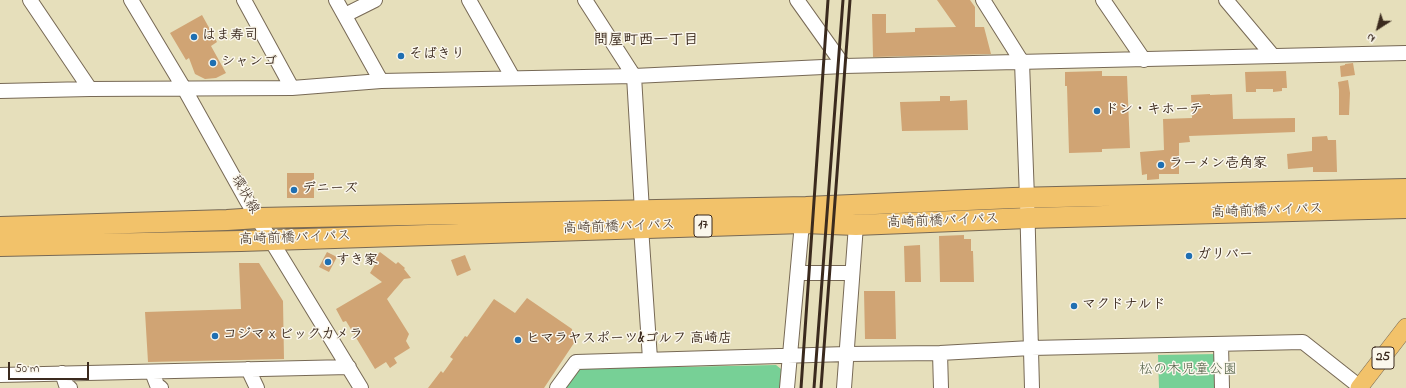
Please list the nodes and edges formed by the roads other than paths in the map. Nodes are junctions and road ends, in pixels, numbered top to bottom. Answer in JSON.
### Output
{"nodes":[{"id":1,"x":30,"y":0,"type":"edge"},
{"id":2,"x":131,"y":0,"type":"edge"},
{"id":3,"x":244,"y":0,"type":"edge"},
{"id":4,"x":336,"y":0,"type":"edge"},
{"id":5,"x":375,"y":0,"type":"edge"},
{"id":6,"x":470,"y":0,"type":"edge"},
{"id":7,"x":585,"y":0,"type":"edge"},
{"id":8,"x":797,"y":0,"type":"edge"},
{"id":9,"x":983,"y":0,"type":"edge"},
{"id":10,"x":1103,"y":0,"type":"edge"},
{"id":11,"x":1226,"y":0,"type":"edge"},
{"id":12,"x":345,"y":15,"type":"junction"},
{"id":13,"x":1406,"y":53,"type":"edge"},
{"id":14,"x":1273,"y":56,"type":"junction"},
{"id":15,"x":1144,"y":60,"type":"junction"},
{"id":16,"x":1022,"y":62,"type":"junction"},
{"id":17,"x":844,"y":66,"type":"junction"},
{"id":18,"x":634,"y":76,"type":"junction"},
{"id":19,"x":513,"y":78,"type":"junction"},
{"id":20,"x":381,"y":81,"type":"junction"},
{"id":21,"x":292,"y":88,"type":"junction"},
{"id":22,"x":90,"y":89,"type":"junction"},
{"id":23,"x":185,"y":90,"type":"junction"},
{"id":24,"x":0,"y":91,"type":"edge"},
{"id":25,"x":1406,"y":189,"type":"edge"},
{"id":26,"x":1027,"y":198,"type":"junction"},
{"id":27,"x":1406,"y":208,"type":"edge"},
{"id":28,"x":258,"y":218,"type":"junction"},
{"id":29,"x":1028,"y":218,"type":"junction"},
{"id":30,"x":641,"y":219,"type":"junction"},
{"id":31,"x":803,"y":223,"type":"junction"},
{"id":32,"x":856,"y":225,"type":"junction"},
{"id":33,"x":0,"y":227,"type":"edge"},
{"id":34,"x":271,"y":240,"type":"junction"},
{"id":35,"x":0,"y":246,"type":"edge"},
{"id":36,"x":798,"y":273,"type":"junction"},
{"id":37,"x":852,"y":273,"type":"junction"},
{"id":38,"x":1406,"y":327,"type":"edge"},
{"id":39,"x":1221,"y":344,"type":"junction"},
{"id":40,"x":1031,"y":348,"type":"junction"},
{"id":41,"x":940,"y":353,"type":"junction"},
{"id":42,"x":847,"y":354,"type":"junction"},
{"id":43,"x":789,"y":356,"type":"junction"},
{"id":44,"x":650,"y":359,"type":"junction"},
{"id":45,"x":349,"y":367,"type":"junction"},
{"id":46,"x":248,"y":369,"type":"junction"},
{"id":47,"x":152,"y":372,"type":"junction"},
{"id":48,"x":62,"y":374,"type":"junction"},
{"id":49,"x":0,"y":375,"type":"edge"},
{"id":50,"x":70,"y":388,"type":"edge"},
{"id":51,"x":161,"y":388,"type":"edge"},
{"id":52,"x":257,"y":388,"type":"edge"},
{"id":53,"x":361,"y":388,"type":"edge"},
{"id":54,"x":557,"y":388,"type":"edge"},
{"id":55,"x":787,"y":388,"type":"edge"},
{"id":56,"x":844,"y":388,"type":"edge"},
{"id":57,"x":941,"y":388,"type":"edge"},
{"id":58,"x":1032,"y":388,"type":"edge"},
{"id":59,"x":1222,"y":388,"type":"edge"},
{"id":60,"x":1360,"y":388,"type":"edge"}],
"edges":[{"from":1,"to":22,"type":"street"},
{"from":2,"to":23,"type":"street","name":"環状線"},
{"from":3,"to":21,"type":"street"},
{"from":4,"to":12,"type":"street"},
{"from":5,"to":12,"type":"street"},
{"from":6,"to":19,"type":"street"},
{"from":7,"to":18,"type":"street"},
{"from":8,"to":17,"type":"street"},
{"from":9,"to":16,"type":"street"},
{"from":10,"to":15,"type":"street"},
{"from":11,"to":14,"type":"street"},
{"from":12,"to":20,"type":"street"},
{"from":13,"to":14,"type":"street"},
{"from":14,"to":15,"type":"street"},
{"from":15,"to":16,"type":"street"},
{"from":16,"to":17,"type":"street"},
{"from":16,"to":26,"type":"street"},
{"from":17,"to":18,"type":"street"},
{"from":18,"to":19,"type":"street"},
{"from":18,"to":30,"type":"street"},
{"from":19,"to":20,"type":"street"},
{"from":20,"to":21,"type":"street"},
{"from":21,"to":23,"type":"street"},
{"from":22,"to":23,"type":"street"},
{"from":22,"to":24,"type":"street"},
{"from":23,"to":28,"type":"street","name":"環状線"},
{"from":25,"to":26,"type":"highway","name":"高崎前橋バイパス","number":"17"},
{"from":26,"to":29,"type":"street"},
{"from":26,"to":30,"type":"highway","name":"高崎前橋バイパス","number":"17"},
{"from":27,"to":29,"type":"highway","name":"高崎前橋バイパス","number":"17"},
{"from":28,"to":30,"type":"highway","name":"高崎前橋バイパス","number":"17"},
{"from":28,"to":33,"type":"highway","name":"高崎前橋バイパス","number":"17"},
{"from":28,"to":34,"type":"street","name":"環状線"},
{"from":29,"to":32,"type":"highway","name":"高崎前橋バイパス","number":"17"},
{"from":29,"to":40,"type":"street"},
{"from":30,"to":31,"type":"highway","name":"高崎前橋バイパス","number":"17"},
{"from":30,"to":34,"type":"highway","name":"高崎前橋バイパス","number":"17"},
{"from":30,"to":44,"type":"street"},
{"from":31,"to":32,"type":"highway","name":"高崎前橋バイパス","number":"17"},
{"from":31,"to":36,"type":"street"},
{"from":32,"to":37,"type":"street"},
{"from":34,"to":35,"type":"highway","name":"高崎前橋バイパス","number":"17"},
{"from":34,"to":45,"type":"street","name":"環状線"},
{"from":36,"to":37,"type":"street"},
{"from":36,"to":43,"type":"street"},
{"from":37,"to":42,"type":"street"},
{"from":38,"to":60,"type":"main road","number":"25"},
{"from":39,"to":40,"type":"street"},
{"from":39,"to":59,"type":"street"},
{"from":39,"to":60,"type":"street"},
{"from":40,"to":41,"type":"street"},
{"from":40,"to":58,"type":"street"},
{"from":41,"to":42,"type":"street"},
{"from":41,"to":57,"type":"street"},
{"from":42,"to":43,"type":"street"},
{"from":42,"to":56,"type":"street"},
{"from":43,"to":44,"type":"street"},
{"from":43,"to":55,"type":"street"},
{"from":44,"to":54,"type":"street"},
{"from":45,"to":46,"type":"street"},
{"from":45,"to":53,"type":"street","name":"環状線"},
{"from":46,"to":47,"type":"street"},
{"from":46,"to":52,"type":"street"},
{"from":47,"to":48,"type":"street"},
{"from":47,"to":51,"type":"street"},
{"from":48,"to":49,"type":"street"},
{"from":48,"to":50,"type":"street"}]}
